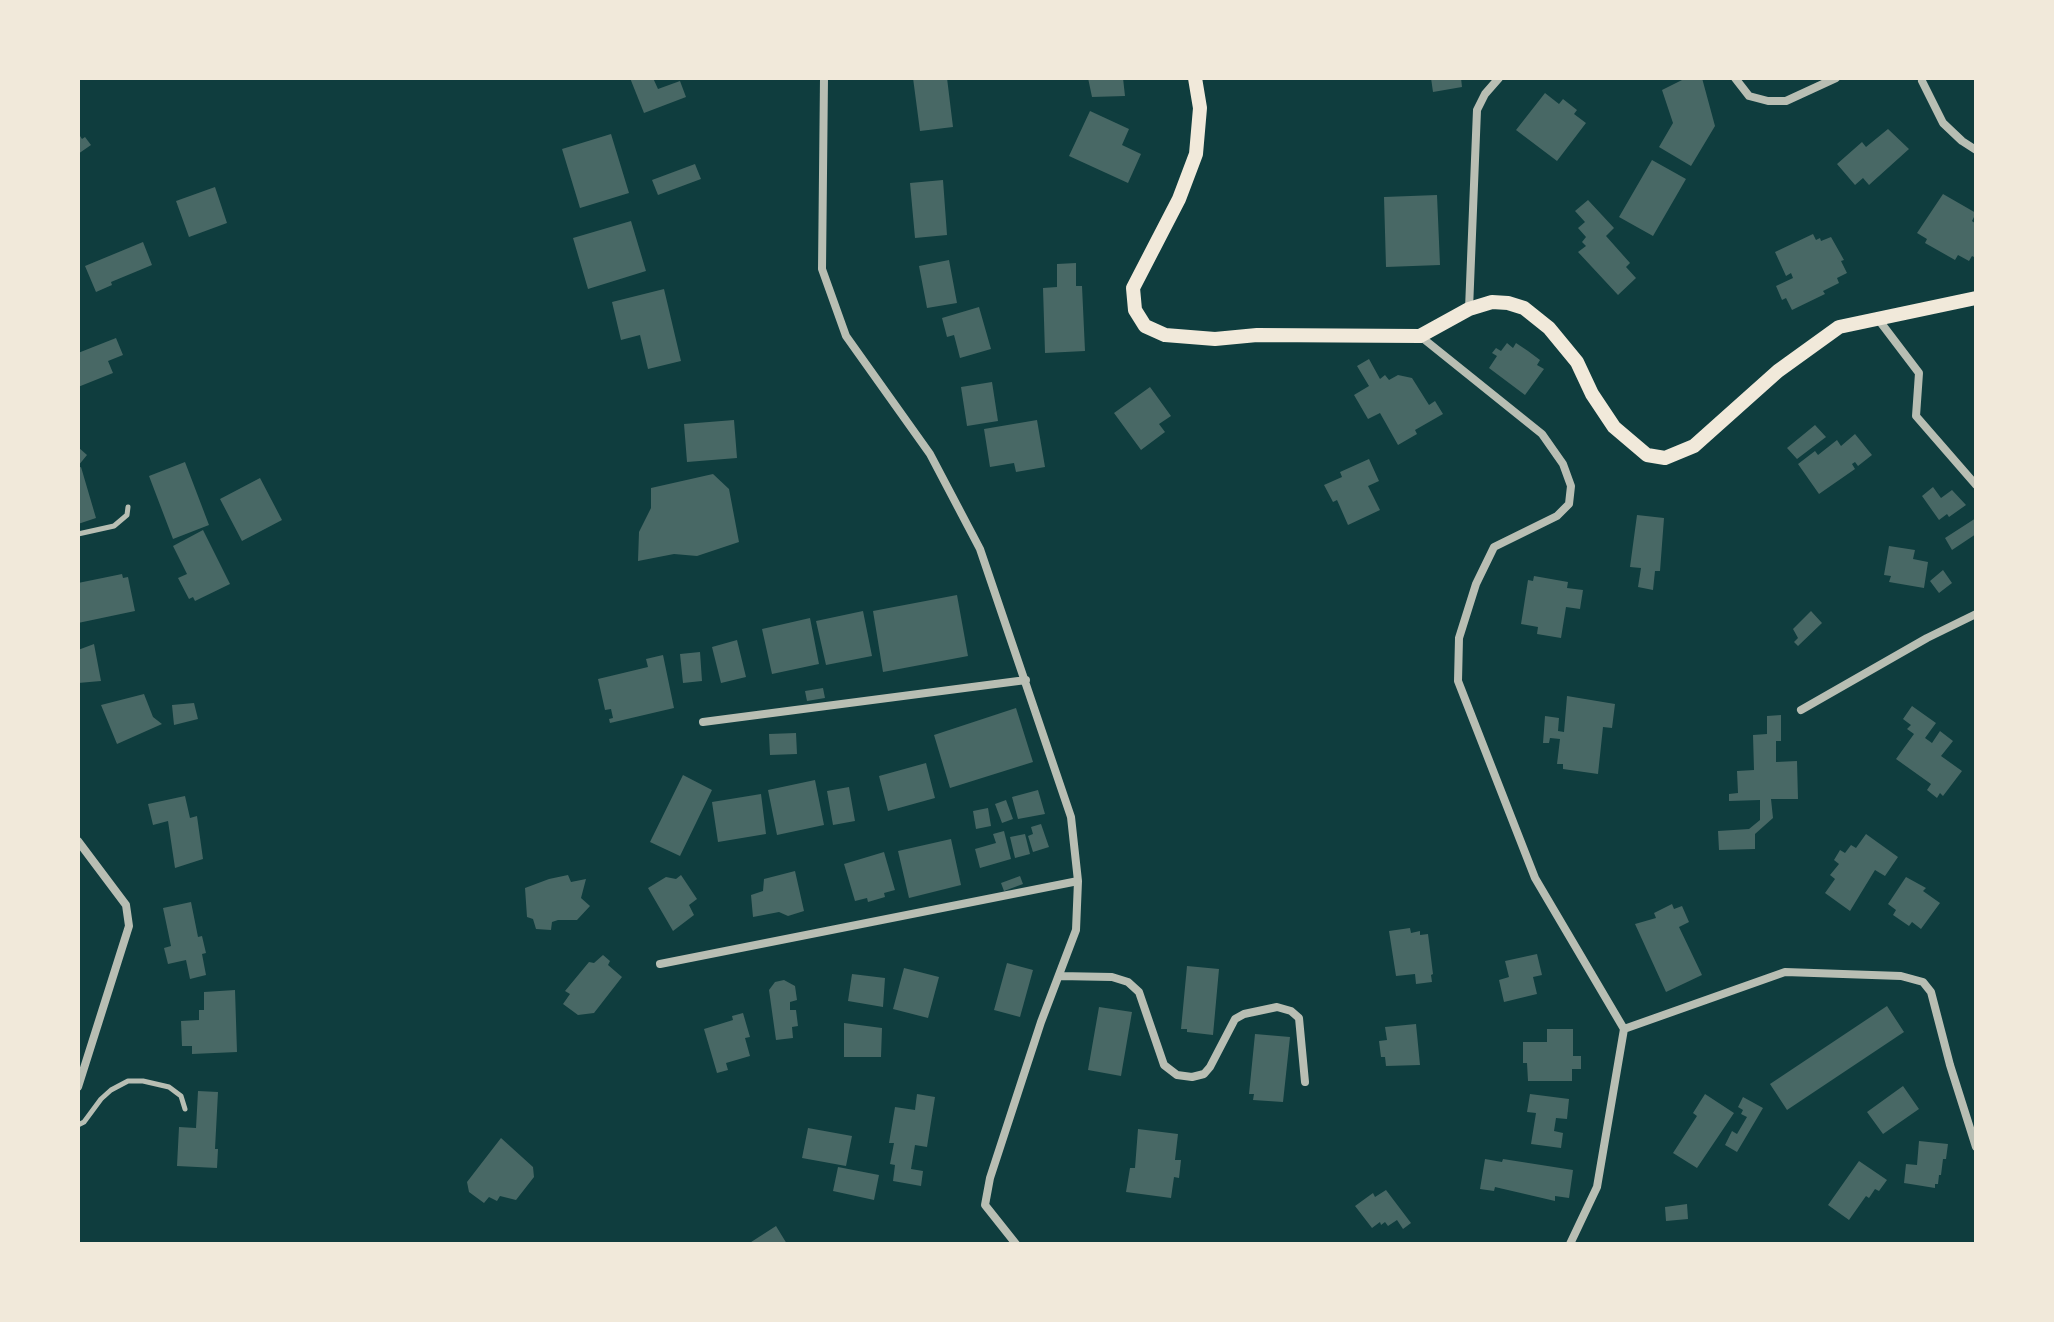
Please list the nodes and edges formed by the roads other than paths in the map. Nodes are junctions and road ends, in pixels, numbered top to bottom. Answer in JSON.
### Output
{"nodes":[{"id":1,"x":824,"y":78,"type":"edge"},
{"id":2,"x":1195,"y":78,"type":"edge"},
{"id":3,"x":1499,"y":78,"type":"edge"},
{"id":4,"x":1735,"y":78,"type":"edge"},
{"id":5,"x":1836,"y":78,"type":"edge"},
{"id":6,"x":1921,"y":79,"type":"edge"},
{"id":7,"x":1976,"y":150,"type":"edge"},
{"id":8,"x":1976,"y":298,"type":"edge"},
{"id":9,"x":1469,"y":309,"type":"junction"},
{"id":10,"x":1878,"y":319,"type":"junction"},
{"id":11,"x":1420,"y":336,"type":"junction"},
{"id":12,"x":1976,"y":485,"type":"edge"},
{"id":13,"x":128,"y":507,"type":"dead end"},
{"id":14,"x":78,"y":534,"type":"edge"},
{"id":15,"x":1976,"y":614,"type":"edge"},
{"id":16,"x":1026,"y":680,"type":"junction"},
{"id":17,"x":1801,"y":710,"type":"dead end"},
{"id":18,"x":703,"y":722,"type":"dead end"},
{"id":19,"x":78,"y":841,"type":"edge"},
{"id":20,"x":1078,"y":881,"type":"junction"},
{"id":21,"x":660,"y":964,"type":"dead end"},
{"id":22,"x":1059,"y":976,"type":"junction"},
{"id":23,"x":1624,"y":1029,"type":"junction"},
{"id":24,"x":1305,"y":1082,"type":"dead end"},
{"id":25,"x":78,"y":1087,"type":"edge"},
{"id":26,"x":185,"y":1109,"type":"dead end"},
{"id":27,"x":78,"y":1125,"type":"edge"},
{"id":28,"x":1973,"y":1127,"type":"edge"},
{"id":29,"x":1976,"y":1147,"type":"edge"},
{"id":30,"x":1016,"y":1244,"type":"edge"},
{"id":31,"x":1570,"y":1244,"type":"edge"}],
"edges":[{"from":1,"to":16,"type":"street"},
{"from":2,"to":11,"type":"main road"},
{"from":3,"to":9,"type":"street"},
{"from":4,"to":5,"type":"street"},
{"from":6,"to":7,"type":"street"},
{"from":8,"to":10,"type":"main road"},
{"from":9,"to":10,"type":"main road"},
{"from":9,"to":11,"type":"main road"},
{"from":10,"to":12,"type":"street"},
{"from":11,"to":23,"type":"street"},
{"from":13,"to":14,"type":"lane"},
{"from":15,"to":17,"type":"street"},
{"from":16,"to":18,"type":"street"},
{"from":16,"to":20,"type":"street"},
{"from":19,"to":25,"type":"street"},
{"from":20,"to":21,"type":"street"},
{"from":20,"to":22,"type":"street"},
{"from":22,"to":24,"type":"street"},
{"from":22,"to":30,"type":"street"},
{"from":23,"to":28,"type":"street"},
{"from":23,"to":31,"type":"street"},
{"from":26,"to":27,"type":"lane"},
{"from":28,"to":29,"type":"street"}]}
